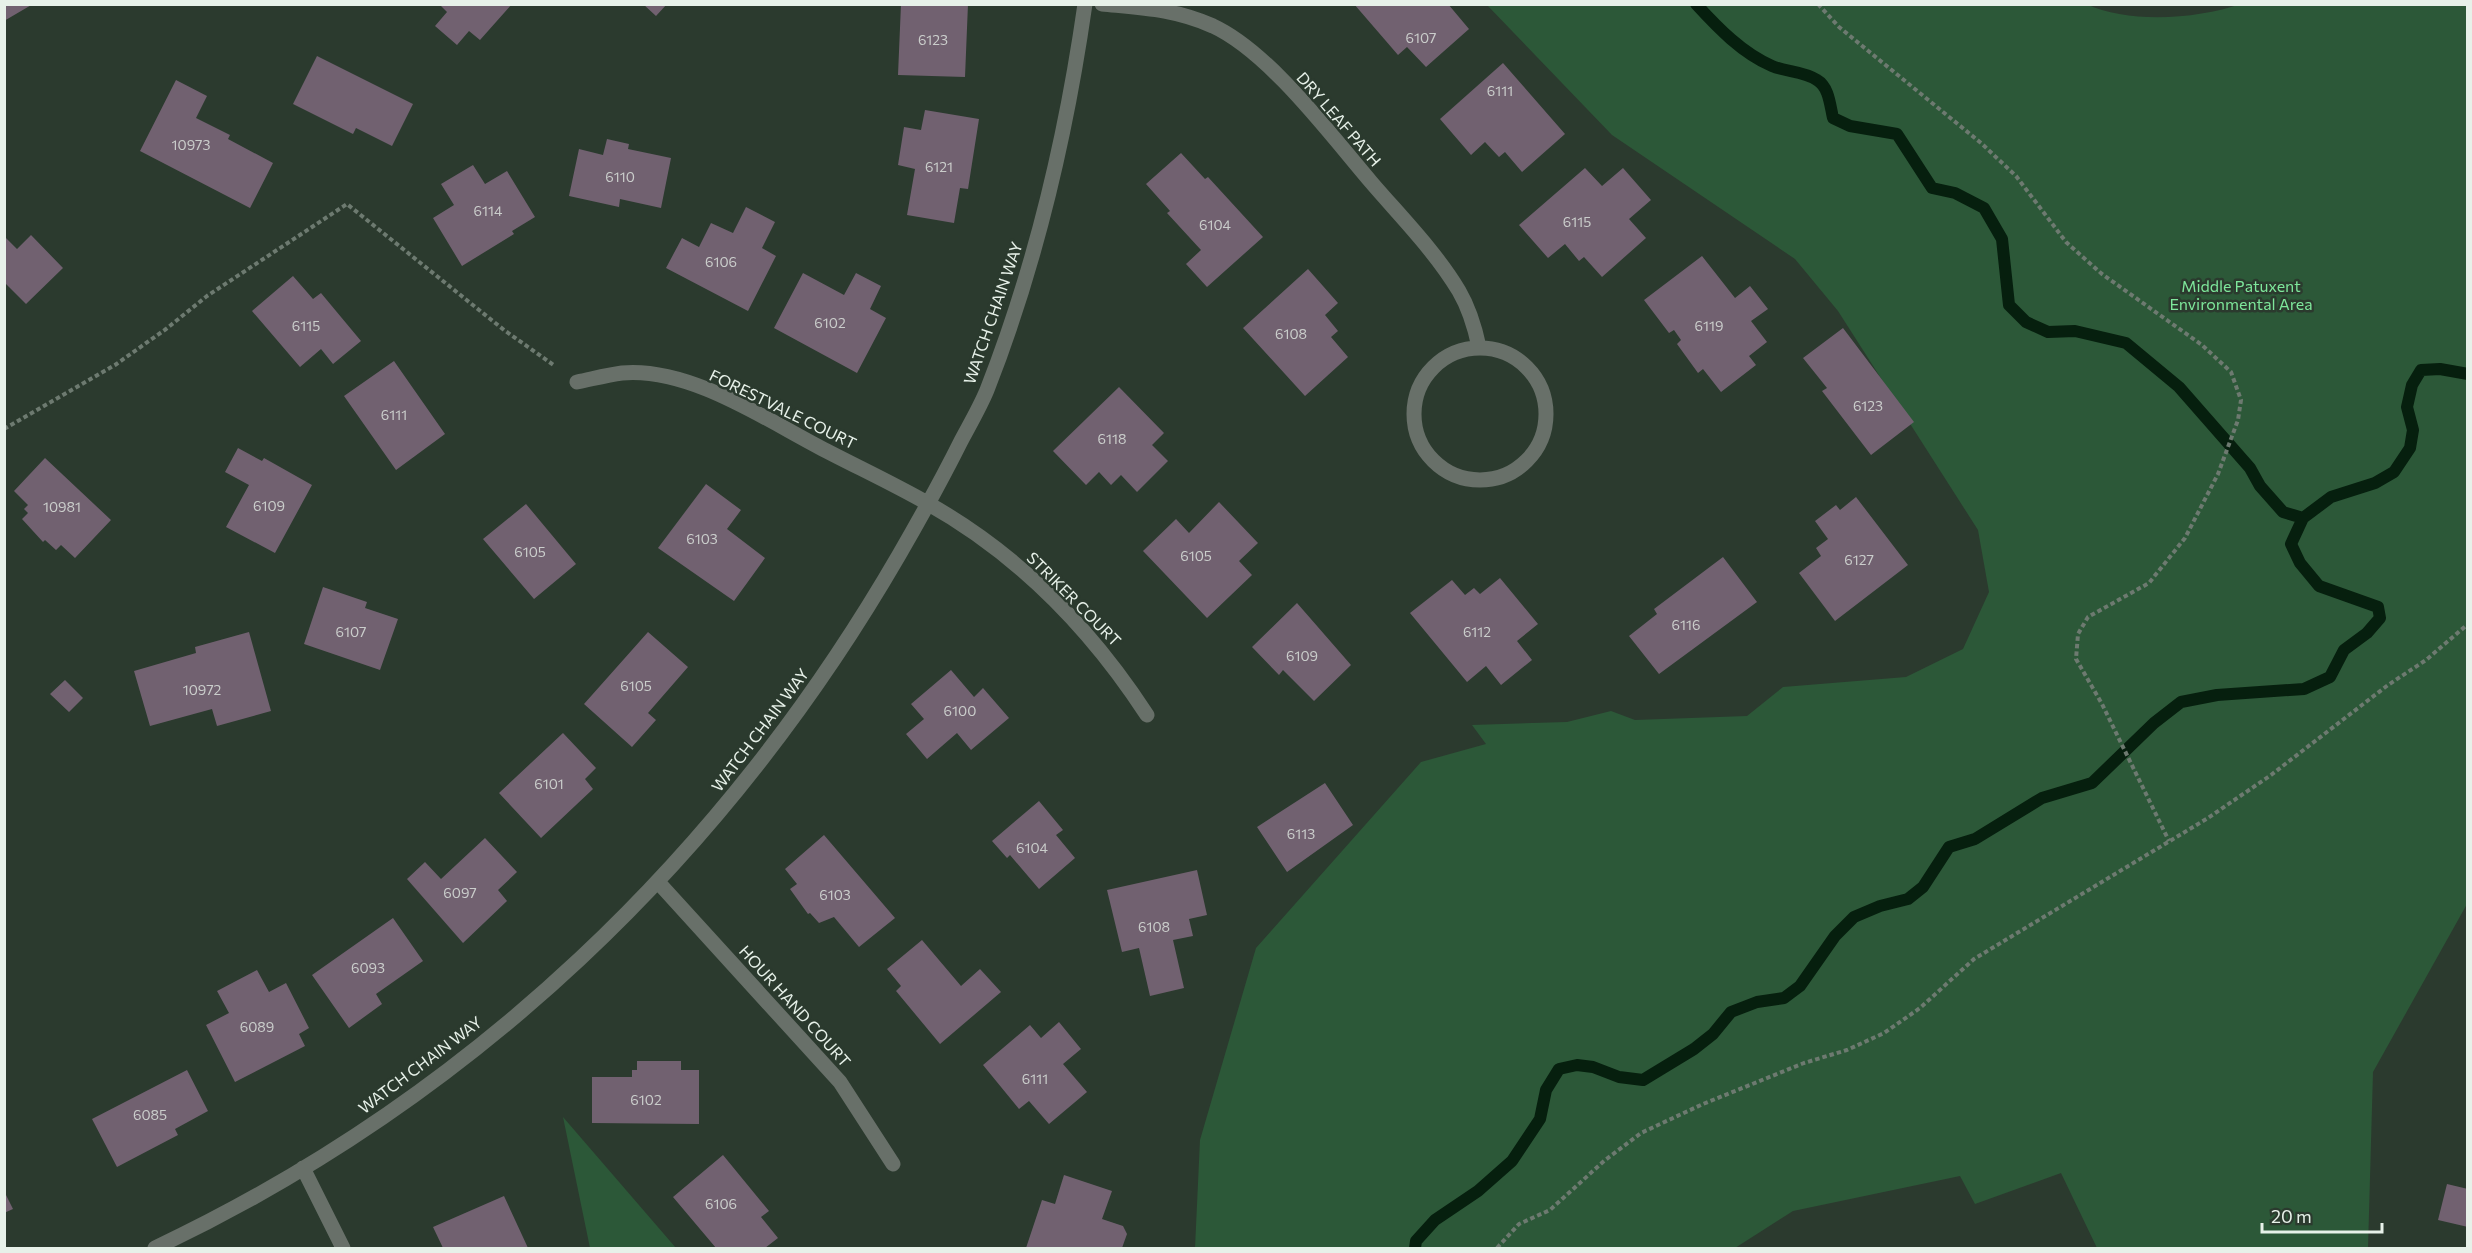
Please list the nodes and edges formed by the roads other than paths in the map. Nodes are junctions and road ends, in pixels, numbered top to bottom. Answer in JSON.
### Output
{"nodes":[{"id":1,"x":1085,"y":4,"type":"edge"},
{"id":2,"x":1102,"y":4,"type":"edge"},
{"id":3,"x":1479,"y":347,"type":"junction"},
{"id":4,"x":577,"y":382,"type":"road end"},
{"id":5,"x":929,"y":504,"type":"junction"},
{"id":6,"x":1147,"y":715,"type":"dead end"},
{"id":7,"x":658,"y":882,"type":"junction"},
{"id":8,"x":893,"y":1164,"type":"dead end"},
{"id":9,"x":303,"y":1168,"type":"junction"},
{"id":10,"x":155,"y":1248,"type":"edge"},
{"id":11,"x":343,"y":1248,"type":"edge"}],
"edges":[{"from":1,"to":5,"type":"street","name":"WATCH CHAIN WAY"},
{"from":2,"to":3,"type":"street","name":"DRY LEAF PATH"},
{"from":3,"to":3,"type":"street"},
{"from":4,"to":5,"type":"street","name":"FORESTVALE COURT"},
{"from":5,"to":6,"type":"street","name":"STRIKER COURT"},
{"from":5,"to":7,"type":"street","name":"WATCH CHAIN WAY"},
{"from":7,"to":8,"type":"street","name":"HOUR HAND COURT"},
{"from":7,"to":9,"type":"street","name":"WATCH CHAIN WAY"},
{"from":9,"to":10,"type":"street","name":"WATCH CHAIN WAY"},
{"from":9,"to":11,"type":"street"}]}
